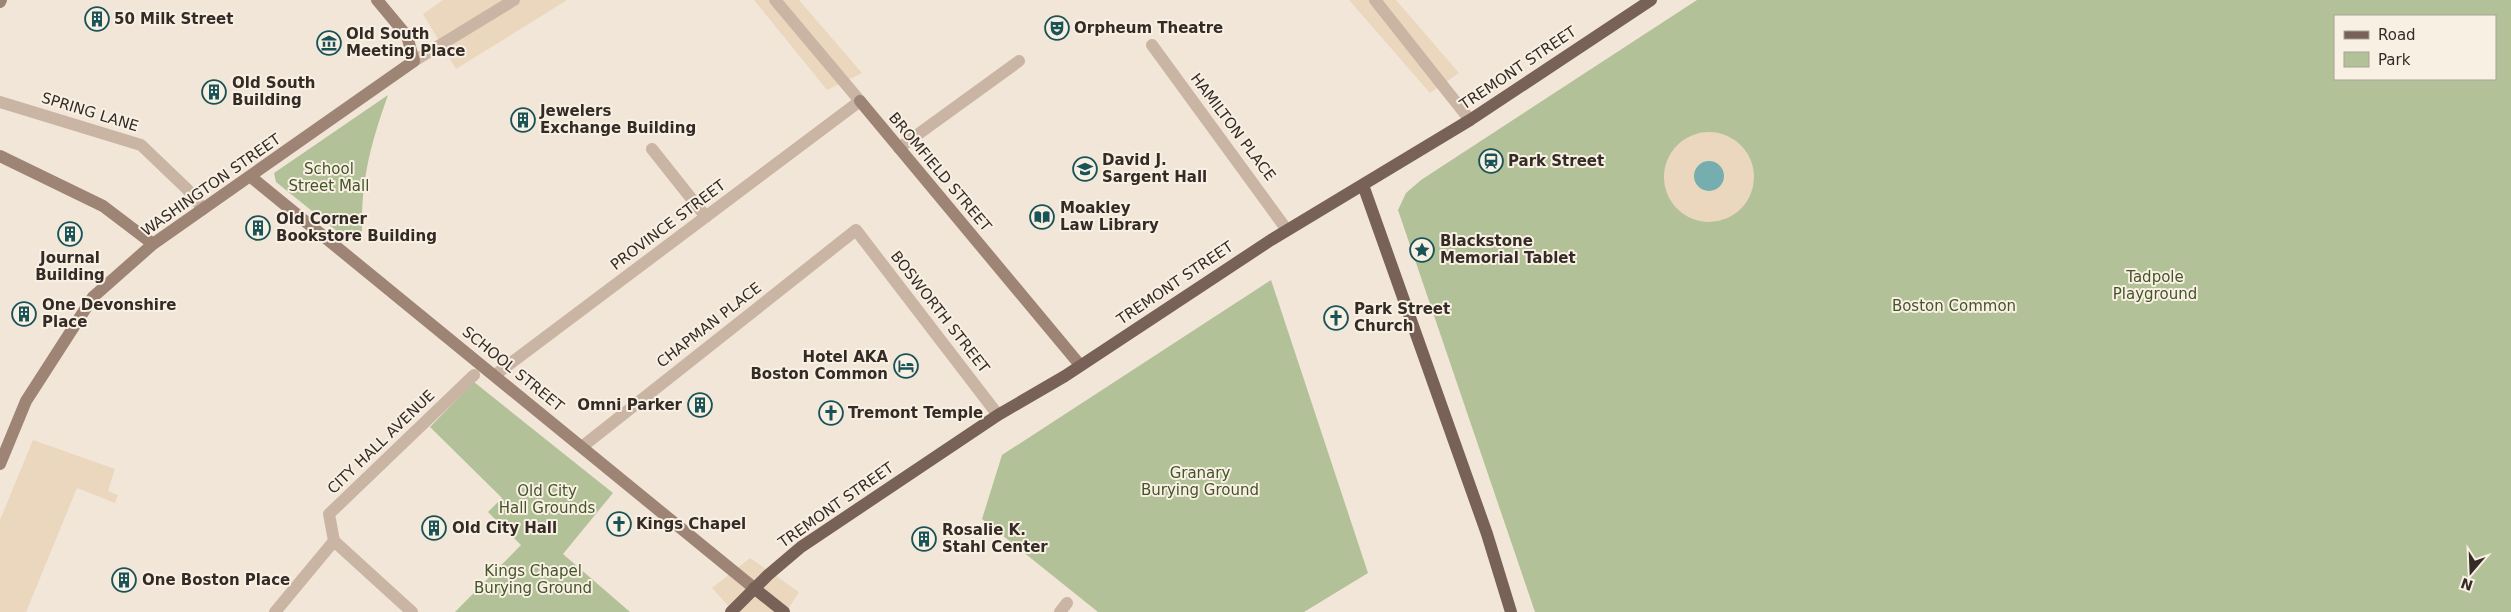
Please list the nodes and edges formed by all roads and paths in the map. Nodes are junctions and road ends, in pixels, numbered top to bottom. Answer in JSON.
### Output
{"nodes":[{"id":1,"x":377,"y":0,"type":"edge"},
{"id":2,"x":514,"y":0,"type":"edge"},
{"id":3,"x":775,"y":0,"type":"edge"},
{"id":4,"x":1375,"y":0,"type":"edge"},
{"id":5,"x":1651,"y":0,"type":"edge"},
{"id":6,"x":1152,"y":45,"type":"dead end"},
{"id":7,"x":414,"y":61,"type":"junction"},
{"id":8,"x":1019,"y":61,"type":"dead end"},
{"id":9,"x":860,"y":101,"type":"junction"},
{"id":10,"x":0,"y":102,"type":"edge"},
{"id":11,"x":1470,"y":120,"type":"junction"},
{"id":12,"x":899,"y":148,"type":"junction"},
{"id":13,"x":652,"y":149,"type":"dead end"},
{"id":14,"x":0,"y":156,"type":"edge"},
{"id":15,"x":250,"y":177,"type":"junction"},
{"id":16,"x":1363,"y":185,"type":"junction"},
{"id":17,"x":203,"y":209,"type":"junction"},
{"id":18,"x":706,"y":217,"type":"junction"},
{"id":19,"x":856,"y":230,"type":"joint"},
{"id":20,"x":1287,"y":230,"type":"junction"},
{"id":21,"x":153,"y":244,"type":"junction"},
{"id":22,"x":1080,"y":365,"type":"junction"},
{"id":23,"x":474,"y":375,"type":"dead end"},
{"id":24,"x":495,"y":375,"type":"junction"},
{"id":25,"x":998,"y":414,"type":"junction"},
{"id":26,"x":583,"y":446,"type":"junction"},
{"id":27,"x":0,"y":464,"type":"edge"},
{"id":28,"x":334,"y":540,"type":"junction"},
{"id":29,"x":754,"y":588,"type":"junction"},
{"id":30,"x":275,"y":612,"type":"edge"},
{"id":31,"x":412,"y":612,"type":"edge"},
{"id":32,"x":731,"y":612,"type":"edge"},
{"id":33,"x":784,"y":612,"type":"edge"},
{"id":34,"x":1511,"y":612,"type":"edge"}],
"edges":[{"from":1,"to":7,"type":"main road"},
{"from":2,"to":7,"type":"street","name":"WASHINGTON STREET"},
{"from":3,"to":9,"type":"street","name":"BROMFIELD STREET"},
{"from":4,"to":11,"type":"street"},
{"from":5,"to":11,"type":"main road","name":"TREMONT STREET"},
{"from":6,"to":20,"type":"street","name":"HAMILTON PLACE"},
{"from":7,"to":15,"type":"main road","name":"WASHINGTON STREET"},
{"from":8,"to":12,"type":"street"},
{"from":9,"to":12,"type":"main road","name":"BROMFIELD STREET"},
{"from":9,"to":18,"type":"street","name":"PROVINCE STREET"},
{"from":10,"to":17,"type":"street","name":"SPRING LANE"},
{"from":11,"to":16,"type":"main road","name":"TREMONT STREET"},
{"from":12,"to":22,"type":"main road","name":"BROMFIELD STREET"},
{"from":13,"to":18,"type":"street"},
{"from":14,"to":21,"type":"main road"},
{"from":15,"to":17,"type":"main road","name":"WASHINGTON STREET"},
{"from":15,"to":24,"type":"main road","name":"SCHOOL STREET"},
{"from":16,"to":20,"type":"main road","name":"TREMONT STREET"},
{"from":16,"to":34,"type":"main road"},
{"from":17,"to":21,"type":"main road","name":"WASHINGTON STREET"},
{"from":18,"to":24,"type":"street","name":"PROVINCE STREET"},
{"from":19,"to":25,"type":"street","name":"BOSWORTH STREET"},
{"from":19,"to":26,"type":"street","name":"CHAPMAN PLACE"},
{"from":20,"to":22,"type":"main road","name":"TREMONT STREET"},
{"from":21,"to":27,"type":"main road","name":"WASHINGTON STREET"},
{"from":22,"to":25,"type":"main road","name":"TREMONT STREET"},
{"from":23,"to":28,"type":"street","name":"CITY HALL AVENUE"},
{"from":24,"to":26,"type":"main road","name":"SCHOOL STREET"},
{"from":25,"to":29,"type":"main road","name":"TREMONT STREET"},
{"from":26,"to":29,"type":"main road","name":"SCHOOL STREET"},
{"from":28,"to":30,"type":"street"},
{"from":28,"to":31,"type":"street"},
{"from":29,"to":32,"type":"main road","name":"TREMONT STREET"},
{"from":29,"to":33,"type":"main road"}]}
